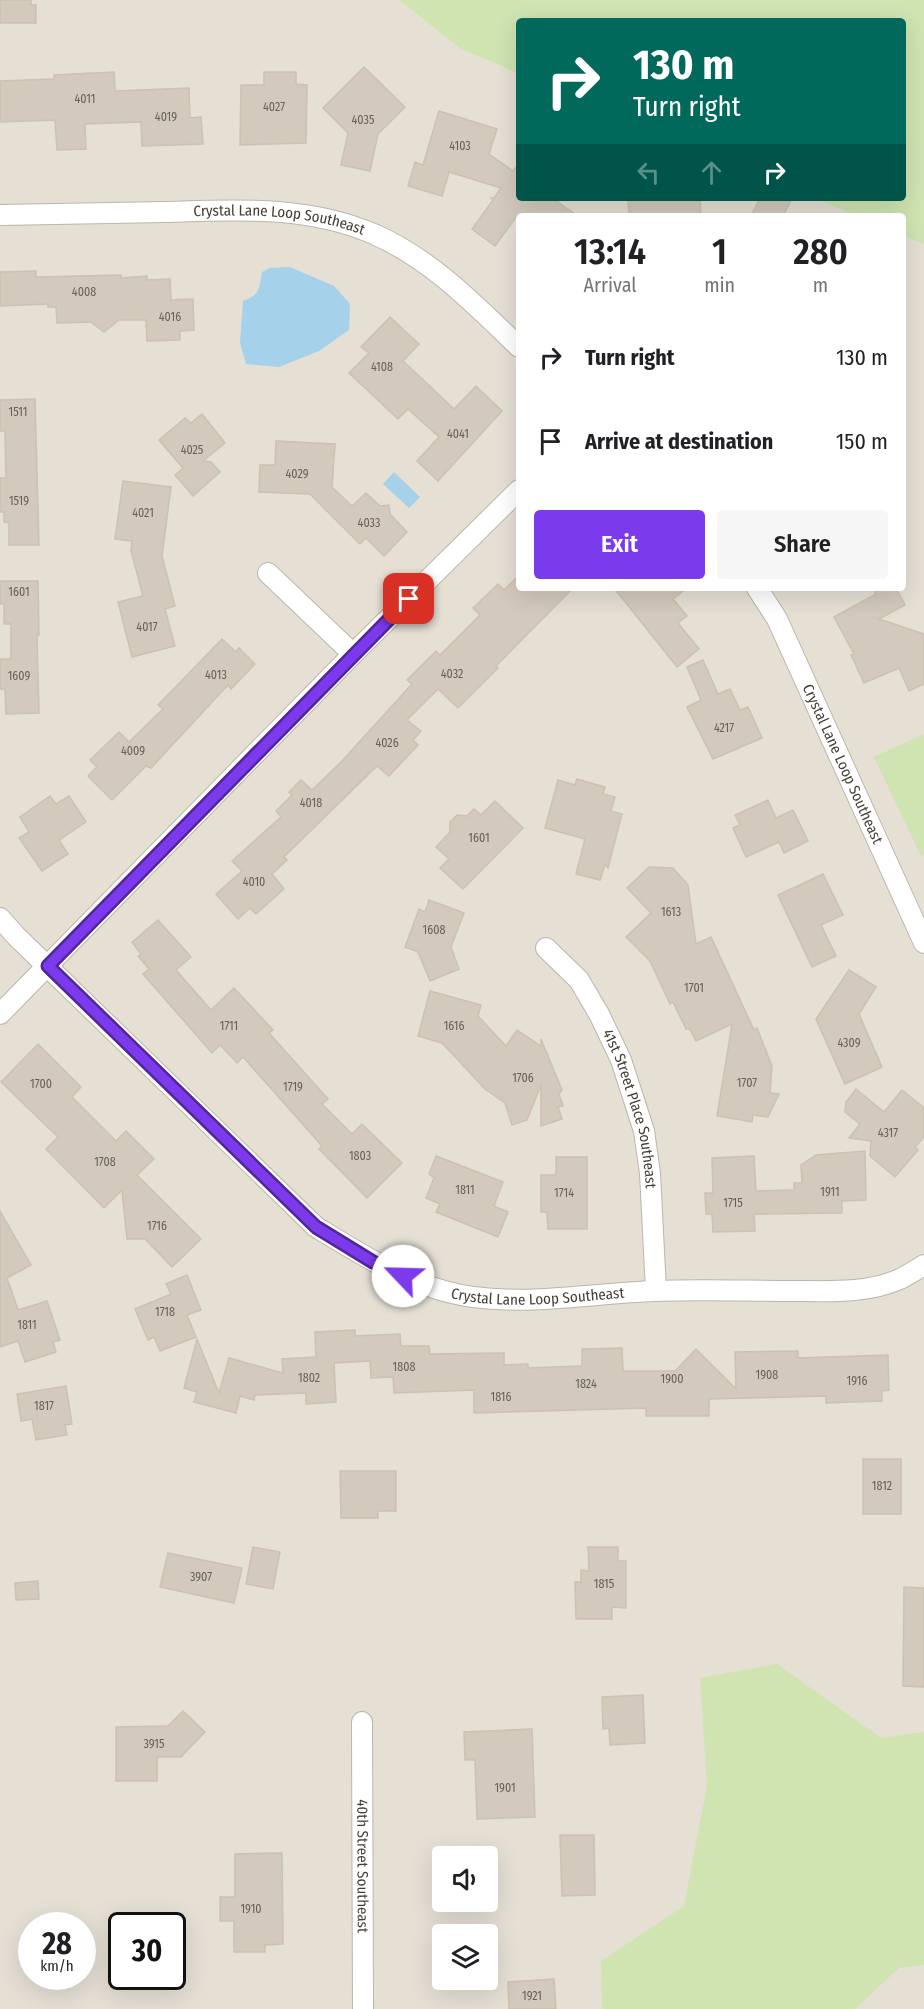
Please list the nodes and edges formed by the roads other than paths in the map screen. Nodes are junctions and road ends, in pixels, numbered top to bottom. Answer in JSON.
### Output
{"nodes":[{"id":1,"x":0,"y":215,"type":"edge"},
{"id":2,"x":516,"y":344,"type":"edge"},
{"id":3,"x":516,"y":493,"type":"edge"},
{"id":4,"x":268,"y":573,"type":"dead end"},
{"id":5,"x":759,"y":591,"type":"edge"},
{"id":6,"x":353,"y":654,"type":"junction"},
{"id":7,"x":0,"y":918,"type":"edge"},
{"id":8,"x":924,"y":943,"type":"edge"},
{"id":9,"x":546,"y":948,"type":"dead end"},
{"id":10,"x":48,"y":966,"type":"junction"},
{"id":11,"x":0,"y":1014,"type":"edge"},
{"id":12,"x":924,"y":1265,"type":"edge"},
{"id":13,"x":656,"y":1291,"type":"junction"},
{"id":14,"x":362,"y":1722,"type":"dead end"},
{"id":15,"x":363,"y":2009,"type":"edge"}],
"edges":[{"from":1,"to":2,"type":"street","name":"Crystal Lane Loop Southeast"},
{"from":3,"to":6,"type":"street"},
{"from":4,"to":6,"type":"street"},
{"from":5,"to":8,"type":"street","name":"Crystal Lane Loop Southeast"},
{"from":6,"to":10,"type":"street"},
{"from":7,"to":10,"type":"street","name":"Crystal Lane Loop Southeast"},
{"from":9,"to":13,"type":"street","name":"41st Street Place Southeast"},
{"from":10,"to":11,"type":"street"},
{"from":10,"to":13,"type":"street","name":"Crystal Lane Loop Southeast"},
{"from":12,"to":13,"type":"street","name":"Crystal Lane Loop Southeast"},
{"from":14,"to":15,"type":"street","name":"40th Street Southeast"}]}
